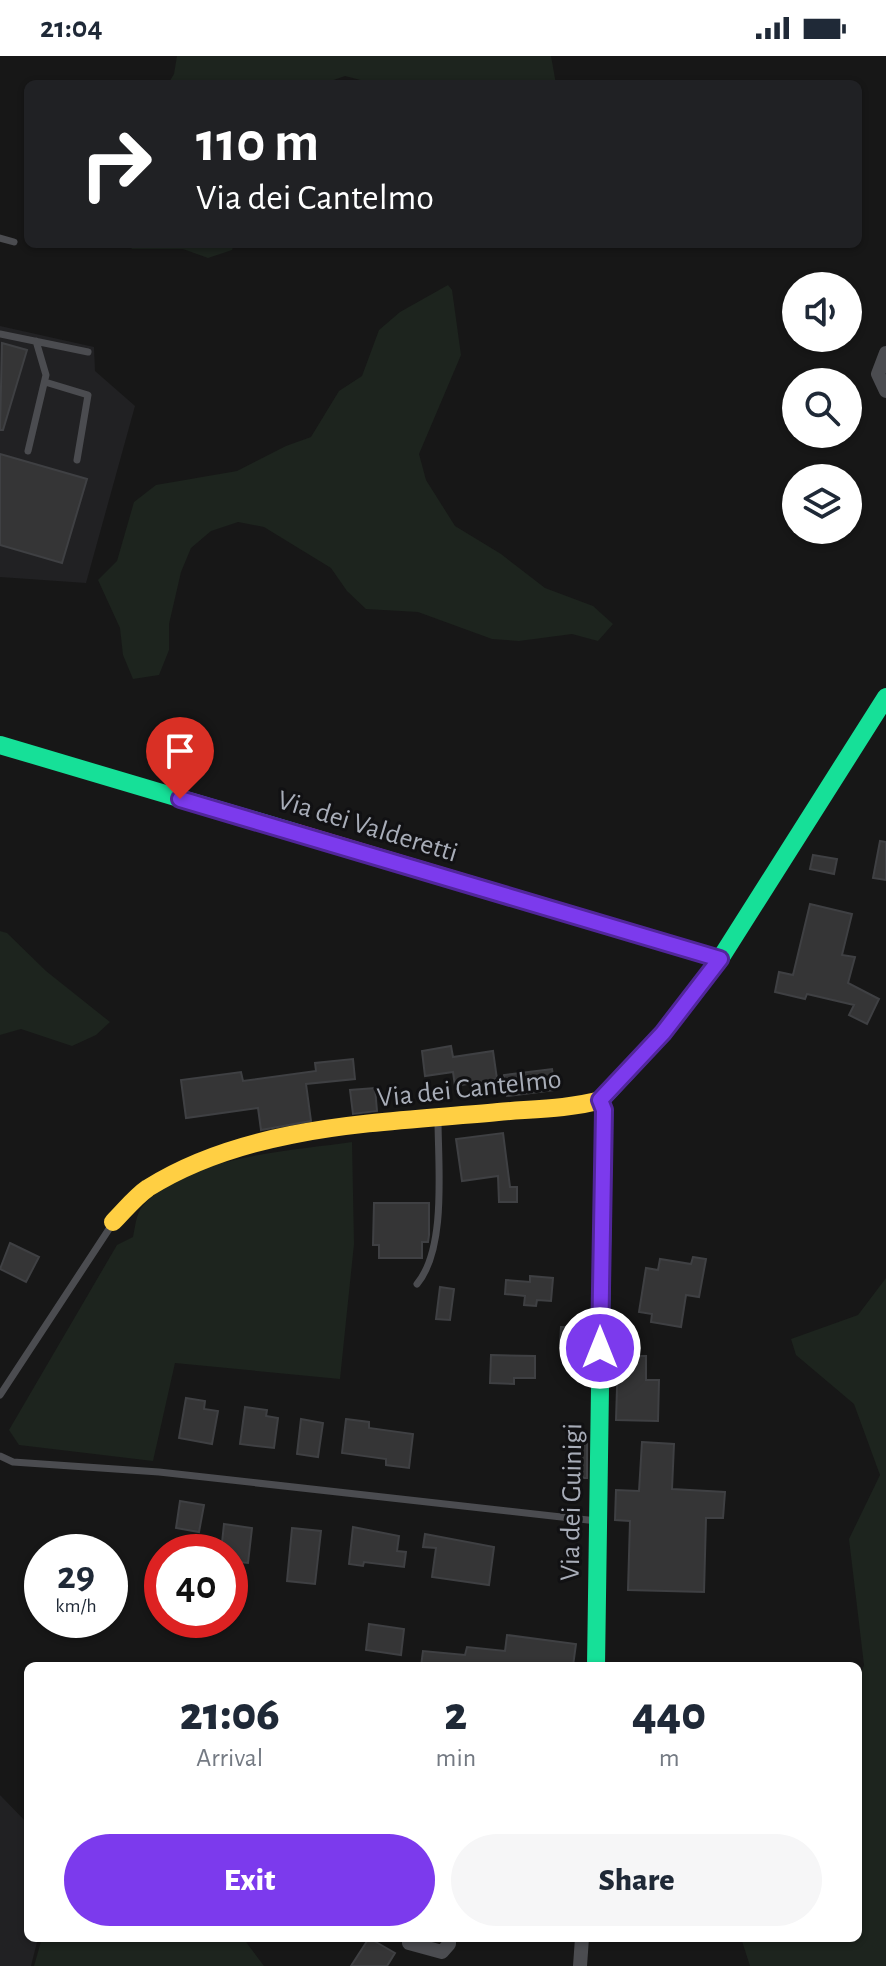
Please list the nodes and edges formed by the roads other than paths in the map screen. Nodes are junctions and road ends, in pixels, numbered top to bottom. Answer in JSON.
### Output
{"nodes":[{"id":1,"x":0,"y":238,"type":"edge"},
{"id":2,"x":14,"y":242,"type":"dead end"},
{"id":3,"x":0,"y":334,"type":"edge"},
{"id":4,"x":36,"y":341,"type":"junction"},
{"id":5,"x":88,"y":352,"type":"dead end"},
{"id":6,"x":886,"y":353,"type":"edge"},
{"id":7,"x":45,"y":382,"type":"junction"},
{"id":8,"x":886,"y":391,"type":"edge"},
{"id":9,"x":28,"y":451,"type":"dead end"},
{"id":10,"x":77,"y":460,"type":"dead end"},
{"id":11,"x":886,"y":697,"type":"edge"},
{"id":12,"x":0,"y":745,"type":"edge"},
{"id":13,"x":720,"y":959,"type":"junction"},
{"id":14,"x":600,"y":1100,"type":"junction"},
{"id":15,"x":438,"y":1119,"type":"junction"},
{"id":16,"x":113,"y":1222,"type":"joint"},
{"id":17,"x":417,"y":1284,"type":"dead end"},
{"id":18,"x":0,"y":1395,"type":"edge"},
{"id":19,"x":0,"y":1456,"type":"edge"},
{"id":20,"x":599,"y":1522,"type":"junction"},
{"id":21,"x":596,"y":1662,"type":"edge"},
{"id":22,"x":449,"y":1942,"type":"edge"},
{"id":23,"x":582,"y":1942,"type":"edge"},
{"id":24,"x":409,"y":1943,"type":"dead end"},
{"id":25,"x":580,"y":1966,"type":"edge"}],
"edges":[{"from":1,"to":2,"type":"lane"},
{"from":3,"to":4,"type":"lane"},
{"from":4,"to":5,"type":"lane"},
{"from":4,"to":7,"type":"lane"},
{"from":6,"to":8,"type":"street"},
{"from":7,"to":9,"type":"lane"},
{"from":7,"to":10,"type":"lane"},
{"from":11,"to":13,"type":"street","name":"Via dei Cantelmo"},
{"from":12,"to":13,"type":"street","name":"Via dei Valderetti"},
{"from":13,"to":14,"type":"street","name":"Via dei Cantelmo"},
{"from":14,"to":15,"type":"street","name":"Via dei Cantelmo"},
{"from":14,"to":20,"type":"street","name":"Via dei Guinigi"},
{"from":15,"to":16,"type":"street","name":"Via dei Cantelmo"},
{"from":15,"to":17,"type":"lane"},
{"from":16,"to":18,"type":"lane"},
{"from":19,"to":20,"type":"lane"},
{"from":20,"to":21,"type":"street","name":"Via dei Guinigi"},
{"from":22,"to":24,"type":"street"},
{"from":23,"to":25,"type":"street"}]}
